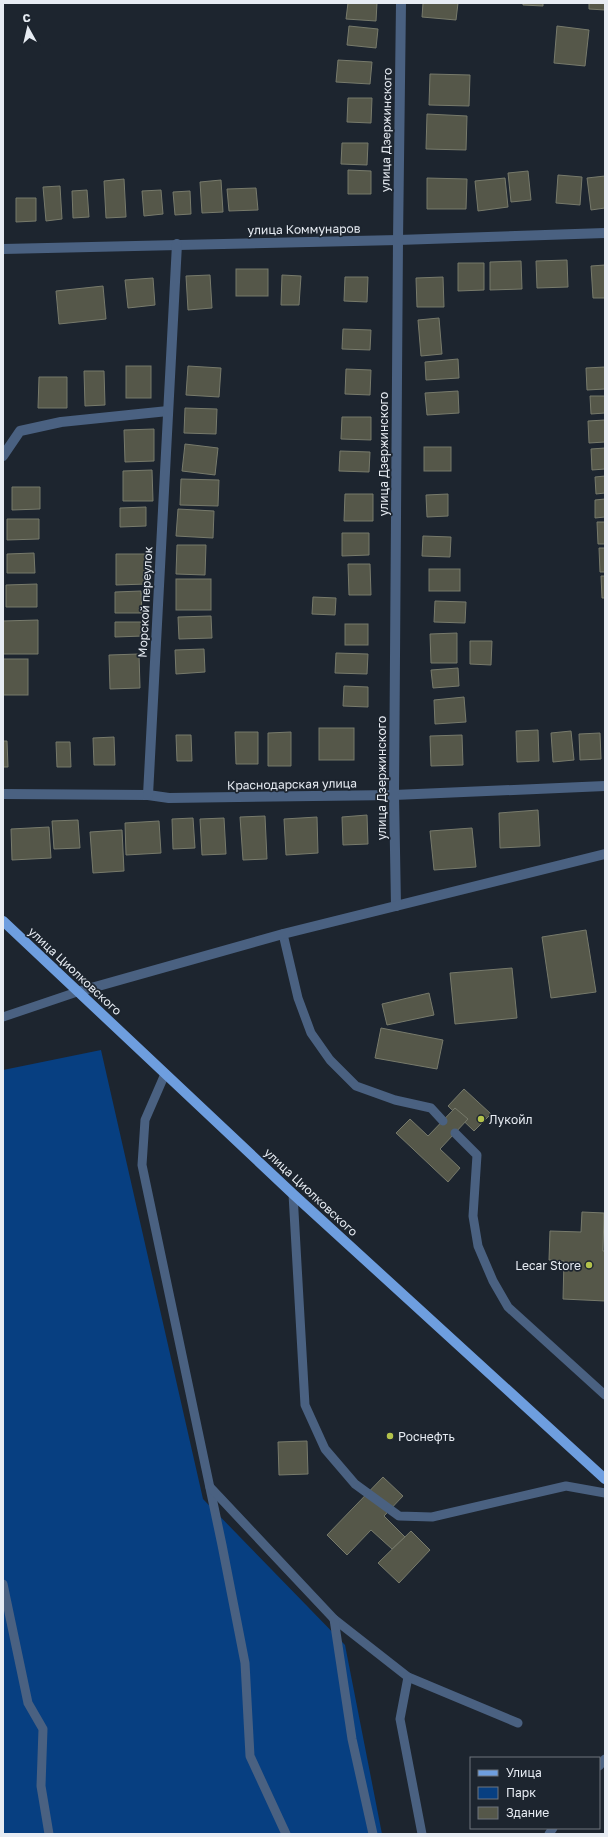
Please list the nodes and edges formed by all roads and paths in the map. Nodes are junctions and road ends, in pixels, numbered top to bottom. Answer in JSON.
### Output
{"nodes":[{"id":1,"x":401,"y":3,"type":"edge"},
{"id":2,"x":605,"y":232,"type":"edge"},
{"id":3,"x":398,"y":240,"type":"junction"},
{"id":4,"x":177,"y":244,"type":"junction"},
{"id":5,"x":3,"y":248,"type":"edge"},
{"id":6,"x":168,"y":410,"type":"junction"},
{"id":7,"x":3,"y":456,"type":"edge"},
{"id":8,"x":605,"y":786,"type":"edge"},
{"id":9,"x":3,"y":794,"type":"edge"},
{"id":10,"x":394,"y":795,"type":"junction"},
{"id":11,"x":148,"y":796,"type":"junction"},
{"id":12,"x":605,"y":854,"type":"edge"},
{"id":13,"x":396,"y":906,"type":"junction"},
{"id":14,"x":3,"y":921,"type":"edge"},
{"id":15,"x":283,"y":934,"type":"junction"},
{"id":16,"x":76,"y":992,"type":"junction"},
{"id":17,"x":3,"y":1017,"type":"edge"},
{"id":18,"x":165,"y":1074,"type":"junction"},
{"id":19,"x":443,"y":1121,"type":"dead end"},
{"id":20,"x":455,"y":1133,"type":"dead end"},
{"id":21,"x":293,"y":1194,"type":"junction"},
{"id":22,"x":605,"y":1396,"type":"edge"},
{"id":23,"x":605,"y":1479,"type":"edge"},
{"id":24,"x":210,"y":1487,"type":"junction"},
{"id":25,"x":605,"y":1493,"type":"edge"},
{"id":26,"x":3,"y":1584,"type":"edge"},
{"id":27,"x":334,"y":1620,"type":"junction"},
{"id":28,"x":408,"y":1677,"type":"junction"},
{"id":29,"x":518,"y":1723,"type":"dead end"},
{"id":30,"x":50,"y":1834,"type":"edge"},
{"id":31,"x":286,"y":1834,"type":"edge"},
{"id":32,"x":373,"y":1834,"type":"edge"},
{"id":33,"x":422,"y":1834,"type":"edge"}],
"edges":[{"from":1,"to":3,"type":"street","name":"улица Дзержинского"},
{"from":2,"to":3,"type":"street","name":"улица Коммунаров"},
{"from":3,"to":4,"type":"street","name":"улица Коммунаров"},
{"from":3,"to":10,"type":"street","name":"улица Дзержинского"},
{"from":4,"to":5,"type":"street","name":"улица Коммунаров"},
{"from":4,"to":6,"type":"street","name":"Морской переулок"},
{"from":6,"to":7,"type":"street"},
{"from":6,"to":11,"type":"street","name":"Морской переулок"},
{"from":8,"to":10,"type":"street","name":"Краснодарская улица"},
{"from":9,"to":11,"type":"street","name":"Краснодарская улица"},
{"from":10,"to":11,"type":"street","name":"Краснодарская улица"},
{"from":10,"to":13,"type":"street","name":"улица Дзержинского"},
{"from":12,"to":13,"type":"street"},
{"from":13,"to":15,"type":"street"},
{"from":14,"to":16,"type":"main road","name":"улица Циолковского"},
{"from":15,"to":16,"type":"street"},
{"from":15,"to":19,"type":"lane"},
{"from":16,"to":17,"type":"lane"},
{"from":16,"to":18,"type":"main road","name":"улица Циолковского"},
{"from":18,"to":21,"type":"main road","name":"улица Циолковского"},
{"from":18,"to":24,"type":"lane"},
{"from":20,"to":22,"type":"lane"},
{"from":21,"to":23,"type":"main road","name":"улица Циолковского"},
{"from":21,"to":25,"type":"lane"},
{"from":24,"to":27,"type":"lane"},
{"from":24,"to":31,"type":"lane"},
{"from":26,"to":30,"type":"lane"},
{"from":27,"to":28,"type":"lane"},
{"from":27,"to":32,"type":"lane"},
{"from":28,"to":29,"type":"lane"},
{"from":28,"to":33,"type":"lane"}]}
